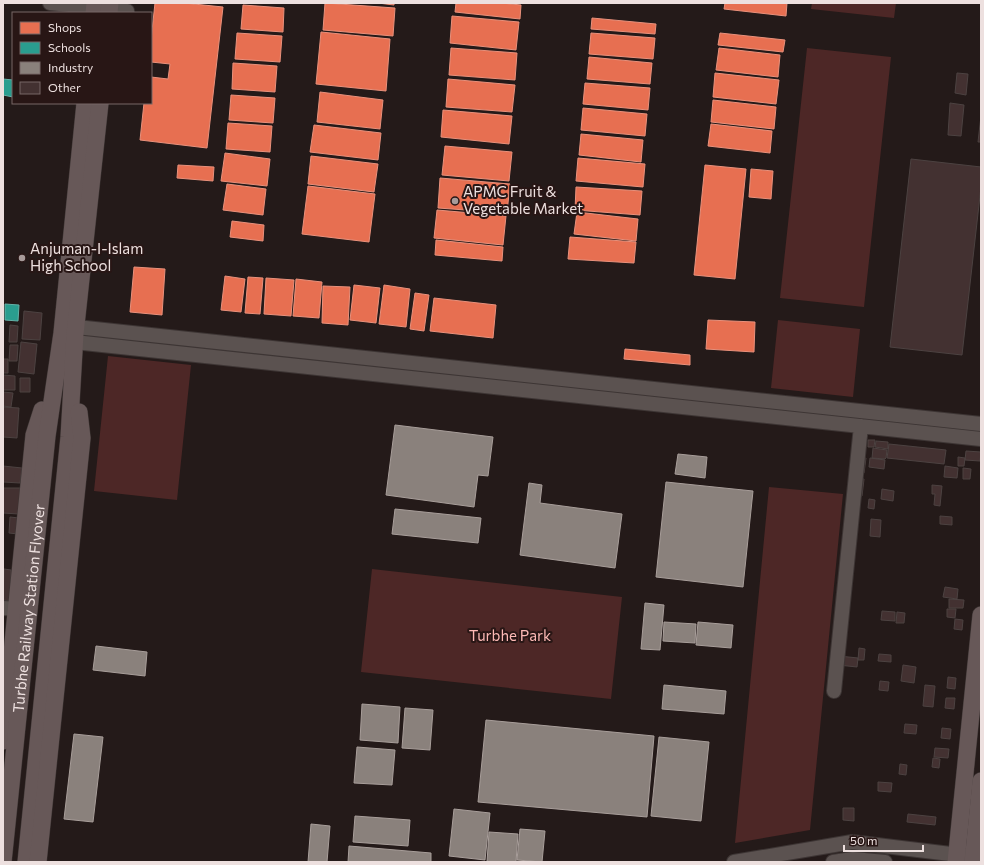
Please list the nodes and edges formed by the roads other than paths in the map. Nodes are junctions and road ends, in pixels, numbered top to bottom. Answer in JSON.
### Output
{"nodes":[{"id":1,"x":50,"y":3,"type":"edge"},
{"id":2,"x":102,"y":8,"type":"edge"},
{"id":3,"x":127,"y":11,"type":"dead end"},
{"id":4,"x":85,"y":104,"type":"edge"},
{"id":5,"x":100,"y":104,"type":"edge"},
{"id":6,"x":68,"y":341,"type":"junction"},
{"id":7,"x":981,"y":424,"type":"edge"},
{"id":8,"x":861,"y":426,"type":"junction"},
{"id":9,"x":981,"y":439,"type":"edge"},
{"id":10,"x":10,"y":609,"type":"edge"},
{"id":11,"x":981,"y":614,"type":"edge"},
{"id":12,"x":834,"y":691,"type":"dead end"},
{"id":13,"x":3,"y":741,"type":"edge"},
{"id":14,"x":981,"y":781,"type":"edge"},
{"id":15,"x":965,"y":859,"type":"edge"},
{"id":16,"x":3,"y":862,"type":"edge"},
{"id":17,"x":26,"y":862,"type":"edge"},
{"id":18,"x":38,"y":862,"type":"edge"},
{"id":19,"x":738,"y":862,"type":"edge"},
{"id":20,"x":833,"y":862,"type":"edge"},
{"id":21,"x":885,"y":862,"type":"edge"}],
"edges":[{"from":1,"to":2,"type":"street"},
{"from":2,"to":3,"type":"street"},
{"from":4,"to":6,"type":"main road"},
{"from":5,"to":6,"type":"main road"},
{"from":6,"to":7,"type":"street"},
{"from":6,"to":8,"type":"street"},
{"from":6,"to":10,"type":"main road"},
{"from":6,"to":16,"type":"main road","name":"Turbhe Railway Station Flyover"},
{"from":6,"to":17,"type":"main road","name":"Turbhe Railway Station Flyover"},
{"from":6,"to":18,"type":"main road"},
{"from":8,"to":9,"type":"street"},
{"from":8,"to":12,"type":"street"},
{"from":10,"to":13,"type":"main road"},
{"from":11,"to":15,"type":"main road"},
{"from":14,"to":15,"type":"main road"},
{"from":15,"to":19,"type":"street"},
{"from":20,"to":21,"type":"street"}]}
